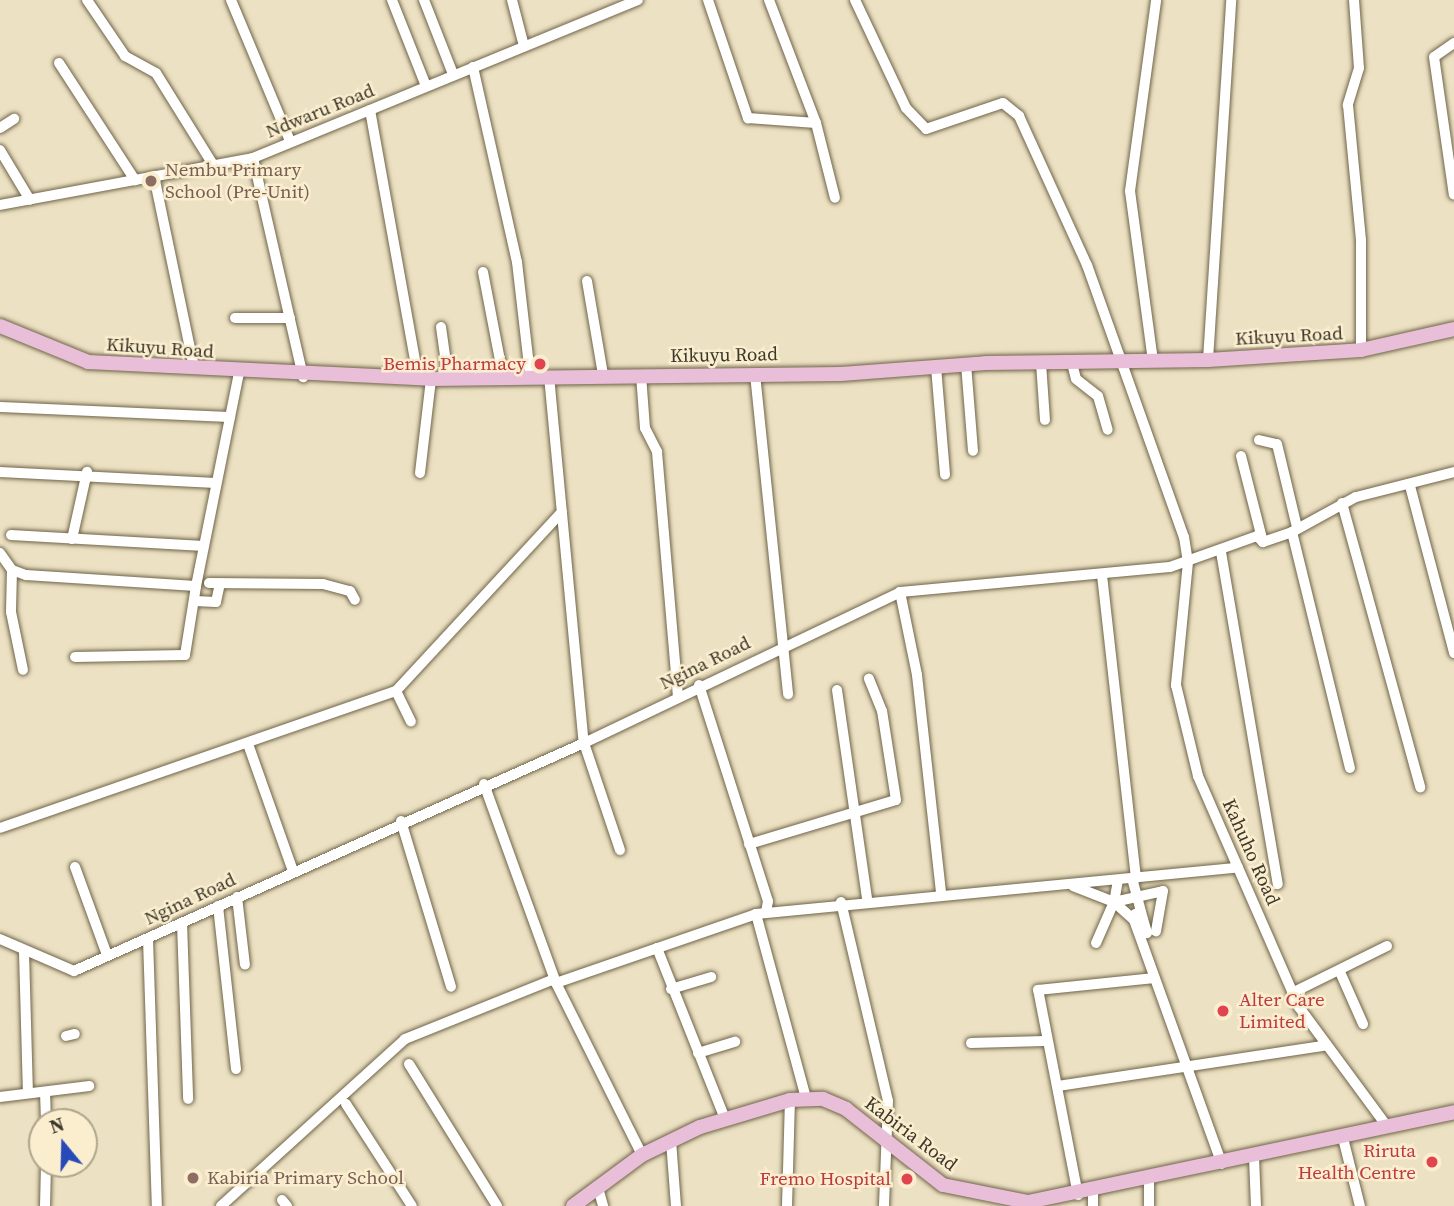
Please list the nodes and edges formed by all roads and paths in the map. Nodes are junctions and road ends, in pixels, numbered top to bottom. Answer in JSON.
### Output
{"nodes":[{"id":1,"x":87,"y":0,"type":"edge"},
{"id":2,"x":231,"y":0,"type":"edge"},
{"id":3,"x":392,"y":0,"type":"edge"},
{"id":4,"x":424,"y":0,"type":"edge"},
{"id":5,"x":512,"y":0,"type":"edge"},
{"id":6,"x":638,"y":0,"type":"edge"},
{"id":7,"x":708,"y":0,"type":"edge"},
{"id":8,"x":769,"y":0,"type":"edge"},
{"id":9,"x":855,"y":0,"type":"edge"},
{"id":10,"x":1156,"y":0,"type":"edge"},
{"id":11,"x":1231,"y":0,"type":"edge"},
{"id":12,"x":1354,"y":0,"type":"edge"},
{"id":13,"x":624,"y":2,"type":"edge"},
{"id":14,"x":1454,"y":43,"type":"edge"},
{"id":15,"x":524,"y":46,"type":"junction"},
{"id":16,"x":59,"y":63,"type":"dead end"},
{"id":17,"x":473,"y":67,"type":"junction"},
{"id":18,"x":453,"y":74,"type":"junction"},
{"id":19,"x":426,"y":86,"type":"junction"},
{"id":20,"x":370,"y":110,"type":"junction"},
{"id":21,"x":14,"y":119,"type":"dead end"},
{"id":22,"x":816,"y":123,"type":"junction"},
{"id":23,"x":0,"y":128,"type":"edge"},
{"id":24,"x":290,"y":141,"type":"junction"},
{"id":25,"x":0,"y":149,"type":"edge"},
{"id":26,"x":253,"y":158,"type":"junction"},
{"id":27,"x":214,"y":166,"type":"junction"},
{"id":28,"x":154,"y":176,"type":"junction"},
{"id":29,"x":135,"y":180,"type":"junction"},
{"id":30,"x":1454,"y":195,"type":"edge"},
{"id":31,"x":835,"y":198,"type":"dead end"},
{"id":32,"x":30,"y":200,"type":"junction"},
{"id":33,"x":0,"y":205,"type":"edge"},
{"id":34,"x":483,"y":272,"type":"dead end"},
{"id":35,"x":587,"y":281,"type":"dead end"},
{"id":36,"x":236,"y":318,"type":"dead end"},
{"id":37,"x":290,"y":318,"type":"junction"},
{"id":38,"x":0,"y":326,"type":"edge"},
{"id":39,"x":440,"y":327,"type":"dead end"},
{"id":40,"x":1454,"y":329,"type":"edge"},
{"id":41,"x":1361,"y":351,"type":"junction"},
{"id":42,"x":1208,"y":360,"type":"junction"},
{"id":43,"x":1153,"y":361,"type":"junction"},
{"id":44,"x":1041,"y":363,"type":"junction"},
{"id":45,"x":1072,"y":363,"type":"junction"},
{"id":46,"x":1121,"y":363,"type":"junction"},
{"id":47,"x":966,"y":364,"type":"junction"},
{"id":48,"x":936,"y":367,"type":"junction"},
{"id":49,"x":194,"y":368,"type":"junction"},
{"id":50,"x":239,"y":373,"type":"junction"},
{"id":51,"x":755,"y":373,"type":"junction"},
{"id":52,"x":530,"y":375,"type":"junction"},
{"id":53,"x":603,"y":375,"type":"junction"},
{"id":54,"x":641,"y":375,"type":"junction"},
{"id":55,"x":503,"y":376,"type":"junction"},
{"id":56,"x":549,"y":376,"type":"junction"},
{"id":57,"x":303,"y":377,"type":"junction"},
{"id":58,"x":448,"y":377,"type":"junction"},
{"id":59,"x":425,"y":378,"type":"junction"},
{"id":60,"x":0,"y":407,"type":"edge"},
{"id":61,"x":230,"y":417,"type":"junction"},
{"id":62,"x":1045,"y":421,"type":"dead end"},
{"id":63,"x":1108,"y":430,"type":"dead end"},
{"id":64,"x":1259,"y":440,"type":"dead end"},
{"id":65,"x":973,"y":451,"type":"dead end"},
{"id":66,"x":1241,"y":456,"type":"dead end"},
{"id":67,"x":0,"y":472,"type":"edge"},
{"id":68,"x":87,"y":472,"type":"junction"},
{"id":69,"x":1454,"y":472,"type":"edge"},
{"id":70,"x":420,"y":473,"type":"dead end"},
{"id":71,"x":945,"y":475,"type":"dead end"},
{"id":72,"x":216,"y":483,"type":"junction"},
{"id":73,"x":1410,"y":486,"type":"junction"},
{"id":74,"x":1342,"y":503,"type":"junction"},
{"id":75,"x":562,"y":512,"type":"junction"},
{"id":76,"x":1295,"y":529,"type":"junction"},
{"id":77,"x":11,"y":535,"type":"dead end"},
{"id":78,"x":72,"y":538,"type":"junction"},
{"id":79,"x":1263,"y":542,"type":"junction"},
{"id":80,"x":204,"y":546,"type":"junction"},
{"id":81,"x":1221,"y":552,"type":"junction"},
{"id":82,"x":0,"y":554,"type":"edge"},
{"id":83,"x":1188,"y":562,"type":"junction"},
{"id":84,"x":12,"y":570,"type":"junction"},
{"id":85,"x":1102,"y":575,"type":"junction"},
{"id":86,"x":196,"y":586,"type":"junction"},
{"id":87,"x":900,"y":592,"type":"junction"},
{"id":88,"x":355,"y":600,"type":"dead end"},
{"id":89,"x":195,"y":601,"type":"junction"},
{"id":90,"x":780,"y":646,"type":"junction"},
{"id":91,"x":1454,"y":653,"type":"edge"},
{"id":92,"x":75,"y":657,"type":"dead end"},
{"id":93,"x":23,"y":670,"type":"dead end"},
{"id":94,"x":869,"y":678,"type":"dead end"},
{"id":95,"x":699,"y":685,"type":"junction"},
{"id":96,"x":837,"y":690,"type":"dead end"},
{"id":97,"x":396,"y":691,"type":"junction"},
{"id":98,"x":788,"y":694,"type":"dead end"},
{"id":99,"x":678,"y":695,"type":"junction"},
{"id":100,"x":411,"y":722,"type":"dead end"},
{"id":101,"x":584,"y":743,"type":"junction"},
{"id":102,"x":248,"y":744,"type":"junction"},
{"id":103,"x":1350,"y":768,"type":"dead end"},
{"id":104,"x":484,"y":784,"type":"junction"},
{"id":105,"x":1420,"y":787,"type":"dead end"},
{"id":106,"x":854,"y":812,"type":"junction"},
{"id":107,"x":401,"y":821,"type":"junction"},
{"id":108,"x":0,"y":828,"type":"edge"},
{"id":109,"x":749,"y":844,"type":"junction"},
{"id":110,"x":620,"y":850,"type":"dead end"},
{"id":111,"x":75,"y":867,"type":"dead end"},
{"id":112,"x":1238,"y":868,"type":"junction"},
{"id":113,"x":293,"y":871,"type":"junction"},
{"id":114,"x":1134,"y":878,"type":"junction"},
{"id":115,"x":1118,"y":880,"type":"junction"},
{"id":116,"x":1278,"y":884,"type":"dead end"},
{"id":117,"x":1070,"y":885,"type":"junction"},
{"id":118,"x":941,"y":894,"type":"junction"},
{"id":119,"x":237,"y":897,"type":"junction"},
{"id":120,"x":1137,"y":897,"type":"junction"},
{"id":121,"x":867,"y":898,"type":"junction"},
{"id":122,"x":1114,"y":901,"type":"junction"},
{"id":123,"x":841,"y":902,"type":"junction"},
{"id":124,"x":218,"y":906,"type":"junction"},
{"id":125,"x":1141,"y":912,"type":"junction"},
{"id":126,"x":761,"y":913,"type":"junction"},
{"id":127,"x":1129,"y":916,"type":"junction"},
{"id":128,"x":182,"y":923,"type":"junction"},
{"id":129,"x":0,"y":939,"type":"edge"},
{"id":130,"x":148,"y":939,"type":"junction"},
{"id":131,"x":1096,"y":943,"type":"dead end"},
{"id":132,"x":1387,"y":946,"type":"dead end"},
{"id":133,"x":657,"y":948,"type":"junction"},
{"id":134,"x":24,"y":952,"type":"junction"},
{"id":135,"x":107,"y":954,"type":"junction"},
{"id":136,"x":245,"y":965,"type":"dead end"},
{"id":137,"x":1340,"y":972,"type":"junction"},
{"id":138,"x":711,"y":977,"type":"dead end"},
{"id":139,"x":1154,"y":978,"type":"junction"},
{"id":140,"x":555,"y":981,"type":"junction"},
{"id":141,"x":451,"y":987,"type":"dead end"},
{"id":142,"x":671,"y":989,"type":"junction"},
{"id":143,"x":1293,"y":993,"type":"junction"},
{"id":144,"x":1363,"y":1024,"type":"dead end"},
{"id":145,"x":1045,"y":1041,"type":"junction"},
{"id":146,"x":735,"y":1042,"type":"dead end"},
{"id":147,"x":971,"y":1043,"type":"dead end"},
{"id":148,"x":1324,"y":1046,"type":"junction"},
{"id":149,"x":698,"y":1054,"type":"junction"},
{"id":150,"x":409,"y":1064,"type":"dead end"},
{"id":151,"x":1188,"y":1068,"type":"junction"},
{"id":152,"x":236,"y":1069,"type":"dead end"},
{"id":153,"x":89,"y":1086,"type":"dead end"},
{"id":154,"x":1058,"y":1086,"type":"junction"},
{"id":155,"x":45,"y":1092,"type":"junction"},
{"id":156,"x":28,"y":1094,"type":"junction"},
{"id":157,"x":0,"y":1097,"type":"edge"},
{"id":158,"x":806,"y":1098,"type":"junction"},
{"id":159,"x":188,"y":1099,"type":"dead end"},
{"id":160,"x":790,"y":1100,"type":"junction"},
{"id":161,"x":346,"y":1104,"type":"dead end"},
{"id":162,"x":46,"y":1108,"type":"edge"},
{"id":163,"x":1454,"y":1112,"type":"edge"},
{"id":164,"x":725,"y":1119,"type":"junction"},
{"id":165,"x":1385,"y":1125,"type":"junction"},
{"id":166,"x":1343,"y":1138,"type":"junction"},
{"id":167,"x":885,"y":1139,"type":"junction"},
{"id":168,"x":671,"y":1141,"type":"junction"},
{"id":169,"x":642,"y":1155,"type":"junction"},
{"id":170,"x":1254,"y":1157,"type":"junction"},
{"id":171,"x":1222,"y":1164,"type":"junction"},
{"id":172,"x":46,"y":1178,"type":"edge"},
{"id":173,"x":1149,"y":1179,"type":"junction"},
{"id":174,"x":598,"y":1188,"type":"junction"},
{"id":175,"x":1078,"y":1195,"type":"junction"},
{"id":176,"x":1093,"y":1198,"type":"edge"},
{"id":177,"x":1028,"y":1204,"type":"edge"},
{"id":178,"x":45,"y":1206,"type":"edge"},
{"id":179,"x":157,"y":1206,"type":"edge"},
{"id":180,"x":220,"y":1206,"type":"edge"},
{"id":181,"x":412,"y":1206,"type":"edge"},
{"id":182,"x":497,"y":1206,"type":"edge"},
{"id":183,"x":573,"y":1206,"type":"edge"},
{"id":184,"x":603,"y":1206,"type":"edge"},
{"id":185,"x":676,"y":1206,"type":"edge"},
{"id":186,"x":787,"y":1206,"type":"edge"},
{"id":187,"x":884,"y":1206,"type":"edge"},
{"id":188,"x":1149,"y":1206,"type":"edge"},
{"id":189,"x":1256,"y":1206,"type":"edge"},
{"id":190,"x":1360,"y":1206,"type":"edge"}],
"edges":[{"from":1,"to":27,"type":"street"},
{"from":2,"to":24,"type":"street"},
{"from":3,"to":19,"type":"street"},
{"from":4,"to":18,"type":"street"},
{"from":5,"to":15,"type":"street"},
{"from":6,"to":13,"type":"street","name":"Ndwaru Road"},
{"from":7,"to":22,"type":"street"},
{"from":8,"to":22,"type":"street"},
{"from":9,"to":46,"type":"street"},
{"from":10,"to":43,"type":"street"},
{"from":11,"to":42,"type":"street"},
{"from":12,"to":41,"type":"street"},
{"from":13,"to":15,"type":"street","name":"Ndwaru Road"},
{"from":14,"to":30,"type":"street"},
{"from":15,"to":17,"type":"street","name":"Ndwaru Road"},
{"from":16,"to":29,"type":"street"},
{"from":17,"to":18,"type":"street","name":"Ndwaru Road"},
{"from":17,"to":52,"type":"street"},
{"from":18,"to":19,"type":"street","name":"Ndwaru Road"},
{"from":19,"to":20,"type":"street","name":"Ndwaru Road"},
{"from":20,"to":24,"type":"street","name":"Ndwaru Road"},
{"from":20,"to":59,"type":"street"},
{"from":21,"to":23,"type":"street"},
{"from":22,"to":31,"type":"street"},
{"from":24,"to":26,"type":"street","name":"Ndwaru Road"},
{"from":25,"to":32,"type":"street"},
{"from":26,"to":27,"type":"street","name":"Ndwaru Road"},
{"from":26,"to":37,"type":"street"},
{"from":27,"to":28,"type":"street","name":"Ndwaru Road"},
{"from":28,"to":29,"type":"street","name":"Ndwaru Road"},
{"from":28,"to":49,"type":"street"},
{"from":29,"to":32,"type":"street","name":"Ndwaru Road"},
{"from":32,"to":33,"type":"street","name":"Ndwaru Road"},
{"from":34,"to":55,"type":"street"},
{"from":35,"to":53,"type":"street"},
{"from":36,"to":37,"type":"street"},
{"from":37,"to":57,"type":"street"},
{"from":38,"to":49,"type":"main road","name":"Kikuyu Road"},
{"from":39,"to":58,"type":"street"},
{"from":40,"to":41,"type":"main road","name":"Kikuyu Road"},
{"from":41,"to":42,"type":"main road","name":"Kikuyu Road"},
{"from":42,"to":43,"type":"main road","name":"Kikuyu Road"},
{"from":43,"to":46,"type":"main road","name":"Kikuyu Road"},
{"from":44,"to":45,"type":"main road","name":"Kikuyu Road"},
{"from":44,"to":47,"type":"main road","name":"Kikuyu Road"},
{"from":44,"to":62,"type":"street"},
{"from":45,"to":46,"type":"main road","name":"Kikuyu Road"},
{"from":45,"to":63,"type":"street"},
{"from":46,"to":83,"type":"street"},
{"from":47,"to":48,"type":"main road","name":"Kikuyu Road"},
{"from":47,"to":65,"type":"street"},
{"from":48,"to":51,"type":"main road","name":"Kikuyu Road"},
{"from":48,"to":71,"type":"street"},
{"from":49,"to":50,"type":"main road","name":"Kikuyu Road"},
{"from":50,"to":57,"type":"main road","name":"Kikuyu Road"},
{"from":50,"to":61,"type":"street"},
{"from":51,"to":54,"type":"main road","name":"Kikuyu Road"},
{"from":51,"to":90,"type":"street"},
{"from":52,"to":55,"type":"main road","name":"Kikuyu Road"},
{"from":52,"to":56,"type":"main road","name":"Kikuyu Road"},
{"from":53,"to":54,"type":"main road","name":"Kikuyu Road"},
{"from":53,"to":56,"type":"main road","name":"Kikuyu Road"},
{"from":54,"to":99,"type":"street"},
{"from":55,"to":58,"type":"main road","name":"Kikuyu Road"},
{"from":56,"to":75,"type":"street"},
{"from":57,"to":59,"type":"main road","name":"Kikuyu Road"},
{"from":58,"to":59,"type":"main road","name":"Kikuyu Road"},
{"from":59,"to":70,"type":"street"},
{"from":60,"to":61,"type":"street"},
{"from":61,"to":72,"type":"street"},
{"from":64,"to":76,"type":"street"},
{"from":66,"to":79,"type":"street"},
{"from":67,"to":68,"type":"street"},
{"from":68,"to":72,"type":"street"},
{"from":68,"to":78,"type":"street"},
{"from":69,"to":73,"type":"street","name":"Ngina Road"},
{"from":72,"to":80,"type":"street"},
{"from":73,"to":74,"type":"street","name":"Ngina Road"},
{"from":73,"to":91,"type":"street"},
{"from":74,"to":76,"type":"street","name":"Ngina Road"},
{"from":74,"to":105,"type":"street"},
{"from":75,"to":97,"type":"street"},
{"from":75,"to":101,"type":"street"},
{"from":76,"to":79,"type":"street","name":"Ngina Road"},
{"from":76,"to":103,"type":"street"},
{"from":77,"to":78,"type":"street"},
{"from":78,"to":80,"type":"street"},
{"from":79,"to":81,"type":"street","name":"Ngina Road"},
{"from":80,"to":86,"type":"street"},
{"from":81,"to":83,"type":"street","name":"Ngina Road"},
{"from":81,"to":116,"type":"street"},
{"from":82,"to":84,"type":"street"},
{"from":83,"to":85,"type":"street","name":"Ngina Road"},
{"from":83,"to":112,"type":"street","name":"Kahuho Road"},
{"from":84,"to":86,"type":"street"},
{"from":84,"to":93,"type":"street"},
{"from":85,"to":87,"type":"street","name":"Ngina Road"},
{"from":85,"to":114,"type":"street"},
{"from":86,"to":89,"type":"street"},
{"from":87,"to":90,"type":"street","name":"Ngina Road"},
{"from":87,"to":118,"type":"street"},
{"from":88,"to":89,"type":"street"},
{"from":89,"to":92,"type":"street"},
{"from":90,"to":95,"type":"street","name":"Ngina Road"},
{"from":90,"to":98,"type":"street"},
{"from":94,"to":106,"type":"street"},
{"from":95,"to":99,"type":"street","name":"Ngina Road"},
{"from":95,"to":109,"type":"street"},
{"from":96,"to":106,"type":"street"},
{"from":97,"to":100,"type":"street"},
{"from":97,"to":102,"type":"street"},
{"from":99,"to":101,"type":"street","name":"Ngina Road"},
{"from":101,"to":104,"type":"street","name":"Ngina Road"},
{"from":101,"to":110,"type":"street"},
{"from":102,"to":108,"type":"street"},
{"from":102,"to":113,"type":"street"},
{"from":104,"to":107,"type":"street","name":"Ngina Road"},
{"from":104,"to":140,"type":"street"},
{"from":106,"to":109,"type":"street"},
{"from":106,"to":121,"type":"street"},
{"from":107,"to":113,"type":"street","name":"Ngina Road"},
{"from":107,"to":141,"type":"street"},
{"from":109,"to":126,"type":"street"},
{"from":111,"to":135,"type":"street"},
{"from":112,"to":114,"type":"street"},
{"from":112,"to":143,"type":"street","name":"Kahuho Road"},
{"from":113,"to":119,"type":"street","name":"Ngina Road"},
{"from":114,"to":115,"type":"street"},
{"from":114,"to":120,"type":"street"},
{"from":115,"to":117,"type":"street"},
{"from":115,"to":122,"type":"street"},
{"from":117,"to":118,"type":"street"},
{"from":117,"to":122,"type":"street"},
{"from":118,"to":121,"type":"street"},
{"from":119,"to":124,"type":"street","name":"Ngina Road"},
{"from":119,"to":136,"type":"street"},
{"from":120,"to":122,"type":"street"},
{"from":120,"to":125,"type":"street"},
{"from":120,"to":125,"type":"street"},
{"from":121,"to":123,"type":"street"},
{"from":122,"to":127,"type":"street"},
{"from":122,"to":131,"type":"street"},
{"from":123,"to":126,"type":"street"},
{"from":123,"to":167,"type":"street"},
{"from":124,"to":128,"type":"street","name":"Ngina Road"},
{"from":124,"to":152,"type":"street"},
{"from":125,"to":127,"type":"street"},
{"from":126,"to":133,"type":"street"},
{"from":126,"to":158,"type":"street"},
{"from":127,"to":139,"type":"street"},
{"from":128,"to":130,"type":"street","name":"Ngina Road"},
{"from":128,"to":159,"type":"street"},
{"from":129,"to":134,"type":"street","name":"Ngina Road"},
{"from":130,"to":135,"type":"street","name":"Ngina Road"},
{"from":130,"to":179,"type":"street"},
{"from":132,"to":137,"type":"street"},
{"from":133,"to":140,"type":"street"},
{"from":133,"to":142,"type":"street"},
{"from":134,"to":135,"type":"street","name":"Ngina Road"},
{"from":134,"to":156,"type":"street"},
{"from":137,"to":143,"type":"street"},
{"from":137,"to":144,"type":"street"},
{"from":138,"to":142,"type":"street"},
{"from":139,"to":145,"type":"street"},
{"from":139,"to":151,"type":"street"},
{"from":140,"to":169,"type":"street"},
{"from":140,"to":180,"type":"street"},
{"from":142,"to":149,"type":"street"},
{"from":143,"to":148,"type":"street","name":"Kahuho Road"},
{"from":145,"to":147,"type":"street"},
{"from":145,"to":154,"type":"street"},
{"from":146,"to":149,"type":"street"},
{"from":148,"to":151,"type":"street"},
{"from":148,"to":165,"type":"street","name":"Kahuho Road"},
{"from":149,"to":164,"type":"street"},
{"from":150,"to":182,"type":"street"},
{"from":151,"to":154,"type":"street"},
{"from":151,"to":171,"type":"street"},
{"from":153,"to":155,"type":"street"},
{"from":154,"to":175,"type":"street"},
{"from":155,"to":156,"type":"street"},
{"from":155,"to":162,"type":"street"},
{"from":156,"to":157,"type":"street"},
{"from":158,"to":160,"type":"main road","name":"Kabiria Road"},
{"from":158,"to":167,"type":"main road","name":"Kabiria Road"},
{"from":160,"to":164,"type":"main road","name":"Kabiria Road"},
{"from":160,"to":186,"type":"street"},
{"from":161,"to":181,"type":"street"},
{"from":163,"to":165,"type":"main road","name":"Kabiria Road"},
{"from":164,"to":168,"type":"main road","name":"Kabiria Road"},
{"from":165,"to":166,"type":"main road","name":"Kabiria Road"},
{"from":166,"to":170,"type":"main road","name":"Kabiria Road"},
{"from":166,"to":190,"type":"street"},
{"from":167,"to":177,"type":"main road","name":"Kabiria Road"},
{"from":167,"to":187,"type":"street"},
{"from":168,"to":169,"type":"main road","name":"Kabiria Road"},
{"from":168,"to":185,"type":"street"},
{"from":169,"to":174,"type":"main road","name":"Kabiria Road"},
{"from":170,"to":171,"type":"main road","name":"Kabiria Road"},
{"from":170,"to":189,"type":"street"},
{"from":171,"to":173,"type":"main road","name":"Kabiria Road"},
{"from":172,"to":178,"type":"street"},
{"from":173,"to":176,"type":"main road","name":"Kabiria Road"},
{"from":173,"to":188,"type":"street"},
{"from":174,"to":183,"type":"main road","name":"Kabiria Road"},
{"from":174,"to":184,"type":"street"},
{"from":175,"to":176,"type":"main road","name":"Kabiria Road"},
{"from":175,"to":177,"type":"main road","name":"Kabiria Road"}]}
